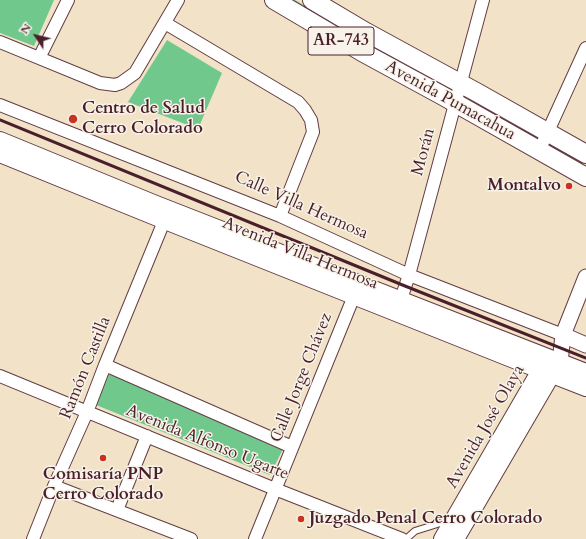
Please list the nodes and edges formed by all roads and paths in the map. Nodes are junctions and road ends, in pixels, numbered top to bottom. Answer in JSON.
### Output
{"nodes":[{"id":1,"x":68,"y":0,"type":"edge"},
{"id":2,"x":178,"y":0,"type":"edge"},
{"id":3,"x":274,"y":0,"type":"edge"},
{"id":4,"x":312,"y":0,"type":"edge"},
{"id":5,"x":483,"y":0,"type":"edge"},
{"id":6,"x":165,"y":23,"type":"junction"},
{"id":7,"x":0,"y":42,"type":"edge"},
{"id":8,"x":586,"y":48,"type":"edge"},
{"id":9,"x":39,"y":58,"type":"junction"},
{"id":10,"x":461,"y":84,"type":"junction"},
{"id":11,"x":455,"y":103,"type":"junction"},
{"id":12,"x":0,"y":105,"type":"edge"},
{"id":13,"x":548,"y":133,"type":"junction"},
{"id":14,"x":0,"y":140,"type":"edge"},
{"id":15,"x":540,"y":151,"type":"junction"},
{"id":16,"x":0,"y":154,"type":"edge"},
{"id":17,"x":586,"y":154,"type":"edge"},
{"id":18,"x":586,"y":177,"type":"edge"},
{"id":19,"x":167,"y":215,"type":"junction"},
{"id":20,"x":280,"y":216,"type":"junction"},
{"id":21,"x":409,"y":276,"type":"junction"},
{"id":22,"x":586,"y":277,"type":"edge"},
{"id":23,"x":354,"y":296,"type":"junction"},
{"id":24,"x":398,"y":306,"type":"junction"},
{"id":25,"x":563,"y":335,"type":"junction"},
{"id":26,"x":586,"y":344,"type":"edge"},
{"id":27,"x":105,"y":365,"type":"junction"},
{"id":28,"x":550,"y":366,"type":"junction"},
{"id":29,"x":586,"y":372,"type":"edge"},
{"id":30,"x":0,"y":376,"type":"edge"},
{"id":31,"x":586,"y":388,"type":"edge"},
{"id":32,"x":86,"y":412,"type":"junction"},
{"id":33,"x":147,"y":436,"type":"junction"},
{"id":34,"x":292,"y":447,"type":"junction"},
{"id":35,"x":54,"y":486,"type":"junction"},
{"id":36,"x":275,"y":489,"type":"junction"},
{"id":37,"x":117,"y":510,"type":"junction"},
{"id":38,"x":462,"y":514,"type":"junction"},
{"id":39,"x":33,"y":539,"type":"edge"},
{"id":40,"x":191,"y":539,"type":"edge"},
{"id":41,"x":254,"y":539,"type":"edge"},
{"id":42,"x":402,"y":539,"type":"edge"},
{"id":43,"x":406,"y":539,"type":"edge"},
{"id":44,"x":442,"y":539,"type":"edge"},
{"id":45,"x":456,"y":539,"type":"edge"}],
"edges":[{"from":1,"to":9,"type":"street"},
{"from":2,"to":6,"type":"street"},
{"from":3,"to":11,"type":"main road","name":"Avenida Pumacahua","number":"AR-743"},
{"from":4,"to":10,"type":"main road","name":"Avenida Pumacahua","number":"AR-743"},
{"from":5,"to":10,"type":"street","name":"Morán"},
{"from":6,"to":9,"type":"street"},
{"from":6,"to":20,"type":"street"},
{"from":7,"to":9,"type":"street"},
{"from":8,"to":13,"type":"street"},
{"from":10,"to":11,"type":"street","name":"Morán"},
{"from":10,"to":13,"type":"main road","name":"Avenida Pumacahua","number":"AR-743"},
{"from":11,"to":15,"type":"main road","name":"Avenida Pumacahua","number":"AR-743"},
{"from":11,"to":21,"type":"street","name":"Morán"},
{"from":12,"to":20,"type":"street","name":"Calle Villa Hermosa"},
{"from":13,"to":15,"type":"street"},
{"from":13,"to":17,"type":"main road","name":"Avenida Pumacahua","number":"AR-743"},
{"from":14,"to":19,"type":"main road","name":"Avenida Villa Hermosa"},
{"from":15,"to":18,"type":"main road","name":"Avenida Pumacahua","number":"AR-743"},
{"from":16,"to":19,"type":"main road","name":"Avenida Villa Hermosa"},
{"from":19,"to":23,"type":"main road","name":"Avenida Villa Hermosa"},
{"from":19,"to":24,"type":"main road","name":"Avenida Villa Hermosa"},
{"from":19,"to":27,"type":"street","name":"Ramón Castilla"},
{"from":20,"to":21,"type":"street","name":"Calle Villa Hermosa"},
{"from":21,"to":24,"type":"street","name":"Morán"},
{"from":21,"to":25,"type":"street","name":"Calle Villa Hermosa"},
{"from":22,"to":25,"type":"street","name":"Avenida José Olaya"},
{"from":23,"to":24,"type":"main road","name":"Avenida Villa Hermosa"},
{"from":23,"to":34,"type":"street","name":"Calle Jorge Chávez"},
{"from":24,"to":28,"type":"main road","name":"Avenida Villa Hermosa"},
{"from":25,"to":26,"type":"street","name":"Calle Villa Hermosa"},
{"from":25,"to":28,"type":"street","name":"Avenida José Olaya"},
{"from":27,"to":32,"type":"street","name":"Ramón Castilla"},
{"from":27,"to":34,"type":"street","name":"Avenida Alfonso Ugarte"},
{"from":28,"to":29,"type":"main road","name":"Avenida Villa Hermosa"},
{"from":28,"to":31,"type":"main road","name":"Avenida Villa Hermosa"},
{"from":28,"to":38,"type":"main road","name":"Avenida José Olaya"},
{"from":30,"to":32,"type":"street","name":"Avenida Alfonso Ugarte"},
{"from":32,"to":33,"type":"street","name":"Avenida Alfonso Ugarte"},
{"from":32,"to":35,"type":"street","name":"Ramón Castilla"},
{"from":33,"to":36,"type":"street","name":"Avenida Alfonso Ugarte"},
{"from":33,"to":37,"type":"street"},
{"from":34,"to":36,"type":"street","name":"Calle Jorge Chávez"},
{"from":35,"to":37,"type":"street"},
{"from":35,"to":39,"type":"street","name":"Ramón Castilla"},
{"from":36,"to":41,"type":"street","name":"Calle Jorge Chávez"},
{"from":36,"to":42,"type":"street","name":"Avenida Alfonso Ugarte"},
{"from":37,"to":40,"type":"street"},
{"from":38,"to":43,"type":"lane"},
{"from":38,"to":44,"type":"main road","name":"Avenida José Olaya"},
{"from":38,"to":45,"type":"main road","name":"Avenida José Olaya"}]}
